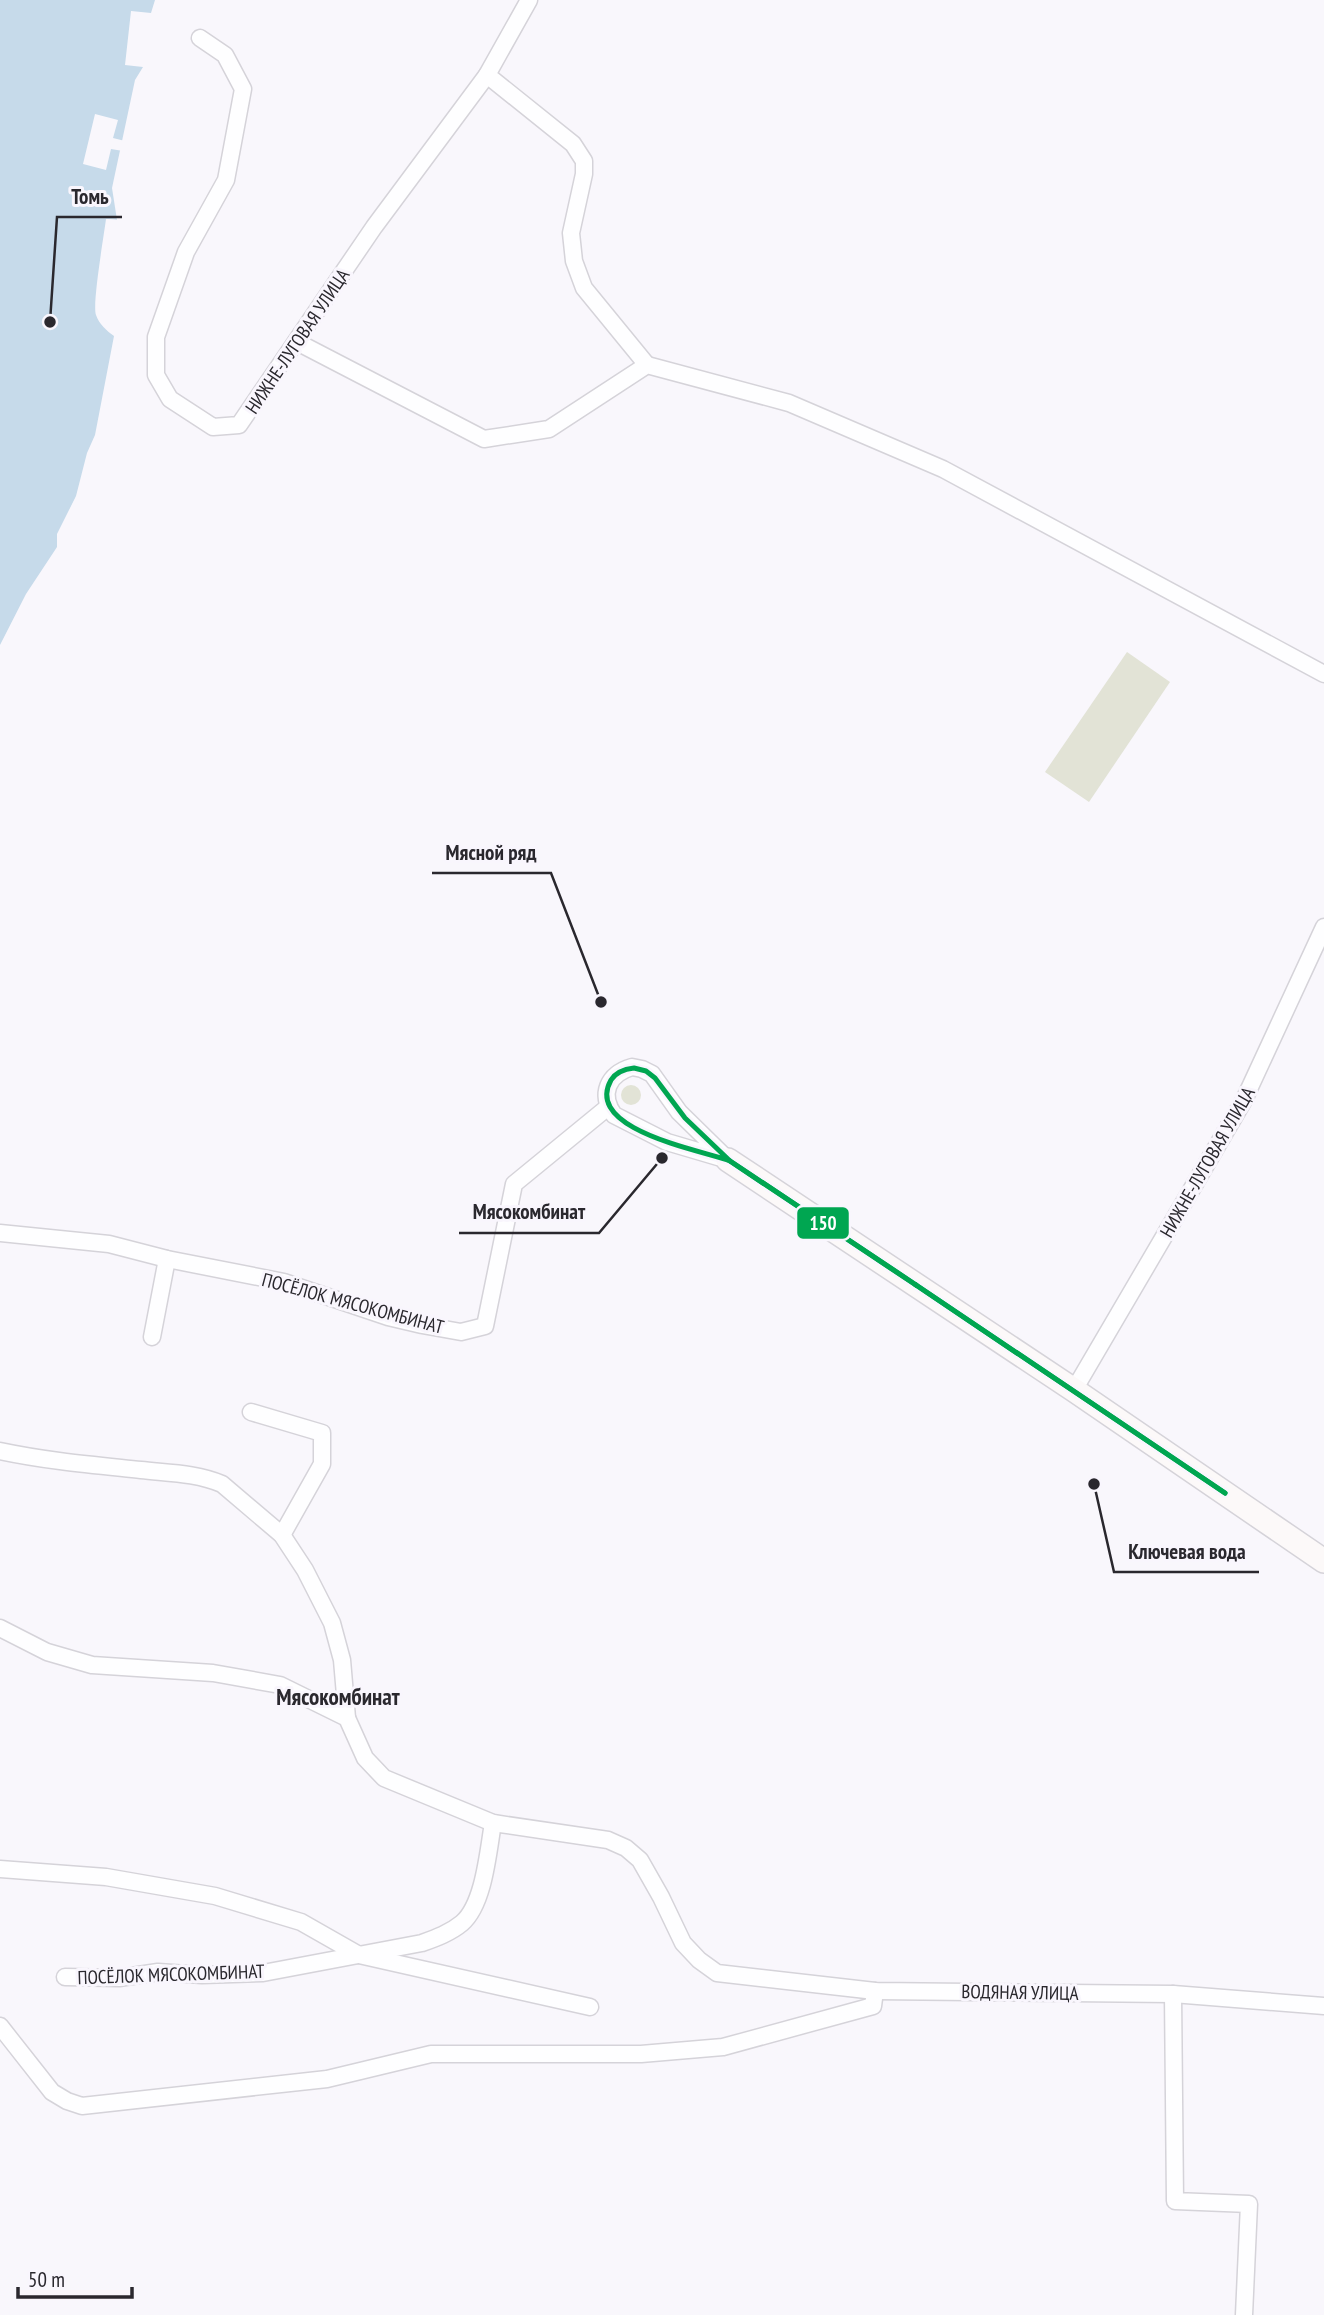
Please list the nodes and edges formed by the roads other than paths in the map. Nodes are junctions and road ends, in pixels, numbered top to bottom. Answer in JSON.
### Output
{"nodes":[{"id":1,"x":529,"y":0,"type":"edge"},
{"id":2,"x":200,"y":38,"type":"dead end"},
{"id":3,"x":487,"y":75,"type":"junction"},
{"id":4,"x":297,"y":342,"type":"junction"},
{"id":5,"x":647,"y":365,"type":"junction"},
{"id":6,"x":1324,"y":674,"type":"edge"},
{"id":7,"x":1324,"y":927,"type":"edge"},
{"id":8,"x":608,"y":1107,"type":"junction"},
{"id":9,"x":728,"y":1160,"type":"junction"},
{"id":10,"x":0,"y":1233,"type":"edge"},
{"id":11,"x":167,"y":1259,"type":"junction"},
{"id":12,"x":152,"y":1337,"type":"dead end"},
{"id":13,"x":1074,"y":1390,"type":"junction"},
{"id":14,"x":251,"y":1412,"type":"dead end"},
{"id":15,"x":0,"y":1451,"type":"edge"},
{"id":16,"x":282,"y":1535,"type":"junction"},
{"id":17,"x":1324,"y":1561,"type":"edge"},
{"id":18,"x":0,"y":1628,"type":"edge"},
{"id":19,"x":347,"y":1718,"type":"junction"},
{"id":20,"x":493,"y":1824,"type":"junction"},
{"id":21,"x":0,"y":1868,"type":"edge"},
{"id":22,"x":359,"y":1955,"type":"junction"},
{"id":23,"x":65,"y":1977,"type":"dead end"},
{"id":24,"x":875,"y":1991,"type":"junction"},
{"id":25,"x":1173,"y":1994,"type":"junction"},
{"id":26,"x":1324,"y":2006,"type":"edge"},
{"id":27,"x":590,"y":2007,"type":"dead end"},
{"id":28,"x":0,"y":2026,"type":"edge"},
{"id":29,"x":1244,"y":2315,"type":"edge"}],
"edges":[{"from":1,"to":3,"type":"street","name":"НИЖНЕ-ЛУГОВАЯ УЛИЦА"},
{"from":2,"to":4,"type":"street","name":"НИЖНЕ-ЛУГОВАЯ УЛИЦА"},
{"from":3,"to":4,"type":"street","name":"НИЖНЕ-ЛУГОВАЯ УЛИЦА"},
{"from":3,"to":5,"type":"street"},
{"from":4,"to":5,"type":"street"},
{"from":5,"to":6,"type":"street"},
{"from":7,"to":13,"type":"street","name":"НИЖНЕ-ЛУГОВАЯ УЛИЦА"},
{"from":8,"to":9,"type":"street"},
{"from":8,"to":9,"type":"street"},
{"from":8,"to":11,"type":"street","name":"ПОСЁЛОК МЯСОКОМБИНАТ"},
{"from":9,"to":13,"type":"street"},
{"from":10,"to":11,"type":"street","name":"ПОСЁЛОК МЯСОКОМБИНАТ"},
{"from":11,"to":12,"type":"street"},
{"from":13,"to":17,"type":"street"},
{"from":14,"to":16,"type":"street"},
{"from":15,"to":16,"type":"street"},
{"from":16,"to":19,"type":"street"},
{"from":18,"to":19,"type":"street"},
{"from":19,"to":20,"type":"street"},
{"from":20,"to":22,"type":"street","name":"ПОСЁЛОК МЯСОКОМБИНАТ"},
{"from":20,"to":24,"type":"street","name":"ВОДЯНАЯ УЛИЦА"},
{"from":21,"to":22,"type":"street","name":"ПОСЁЛОК МЯСОКОМБИНАТ"},
{"from":22,"to":23,"type":"street","name":"ПОСЁЛОК МЯСОКОМБИНАТ"},
{"from":22,"to":27,"type":"street","name":"ПОСЁЛОК МЯСОКОМБИНАТ"},
{"from":24,"to":25,"type":"street","name":"ВОДЯНАЯ УЛИЦА"},
{"from":24,"to":28,"type":"street"},
{"from":25,"to":26,"type":"street","name":"ВОДЯНАЯ УЛИЦА"},
{"from":25,"to":29,"type":"street"}]}
